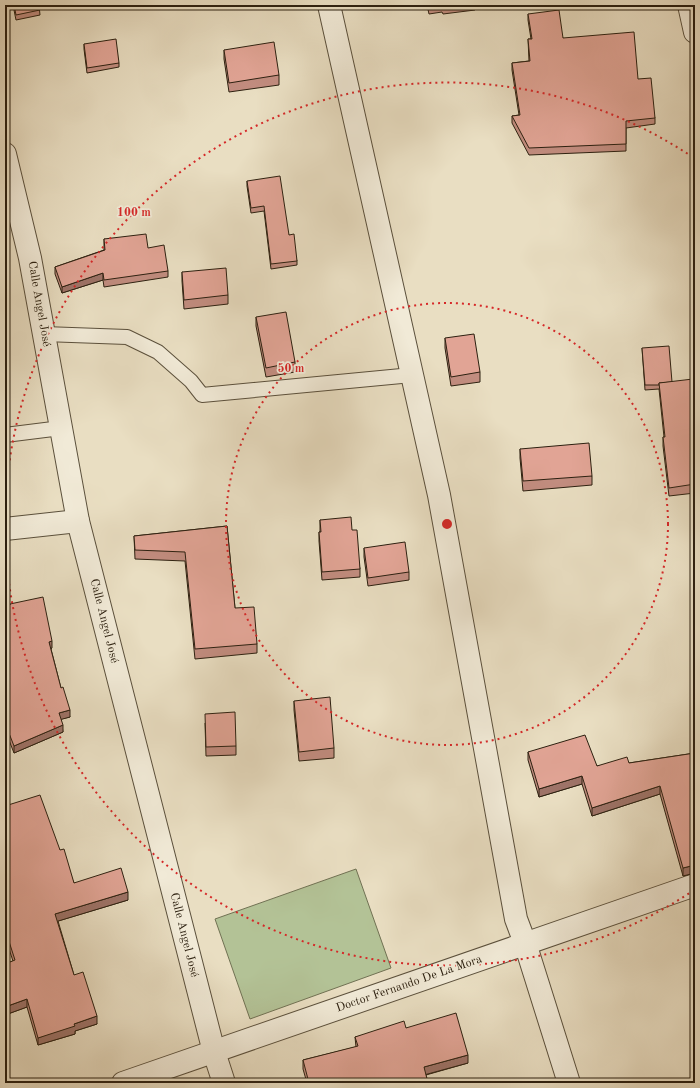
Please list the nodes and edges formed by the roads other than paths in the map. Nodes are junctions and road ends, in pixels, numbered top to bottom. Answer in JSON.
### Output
{"nodes":[{"id":1,"x":329,"y":5,"type":"edge"},
{"id":2,"x":689,"y":5,"type":"edge"},
{"id":3,"x":695,"y":32,"type":"edge"},
{"id":4,"x":5,"y":154,"type":"edge"},
{"id":5,"x":44,"y":334,"type":"junction"},
{"id":6,"x":412,"y":375,"type":"junction"},
{"id":7,"x":61,"y":428,"type":"junction"},
{"id":8,"x":5,"y":435,"type":"edge"},
{"id":9,"x":78,"y":521,"type":"junction"},
{"id":10,"x":5,"y":528,"type":"edge"},
{"id":11,"x":695,"y":884,"type":"edge"},
{"id":12,"x":525,"y":943,"type":"junction"},
{"id":13,"x":214,"y":1052,"type":"junction"},
{"id":14,"x":123,"y":1083,"type":"edge"},
{"id":15,"x":224,"y":1083,"type":"edge"},
{"id":16,"x":569,"y":1083,"type":"edge"}],
"edges":[{"from":1,"to":6,"type":"street"},
{"from":2,"to":3,"type":"street"},
{"from":4,"to":5,"type":"street","name":"Calle Angel José"},
{"from":5,"to":6,"type":"lane"},
{"from":5,"to":7,"type":"street","name":"Calle Angel José"},
{"from":6,"to":12,"type":"street"},
{"from":7,"to":8,"type":"lane"},
{"from":7,"to":9,"type":"street","name":"Calle Angel José"},
{"from":9,"to":10,"type":"street"},
{"from":9,"to":13,"type":"street","name":"Calle Angel José"},
{"from":11,"to":12,"type":"street","name":"Doctor Fernando De La Mora"},
{"from":12,"to":13,"type":"street","name":"Doctor Fernando De La Mora"},
{"from":12,"to":16,"type":"street"},
{"from":13,"to":14,"type":"street","name":"Doctor Fernando De La Mora"},
{"from":13,"to":15,"type":"street","name":"Calle Angel José"}]}
